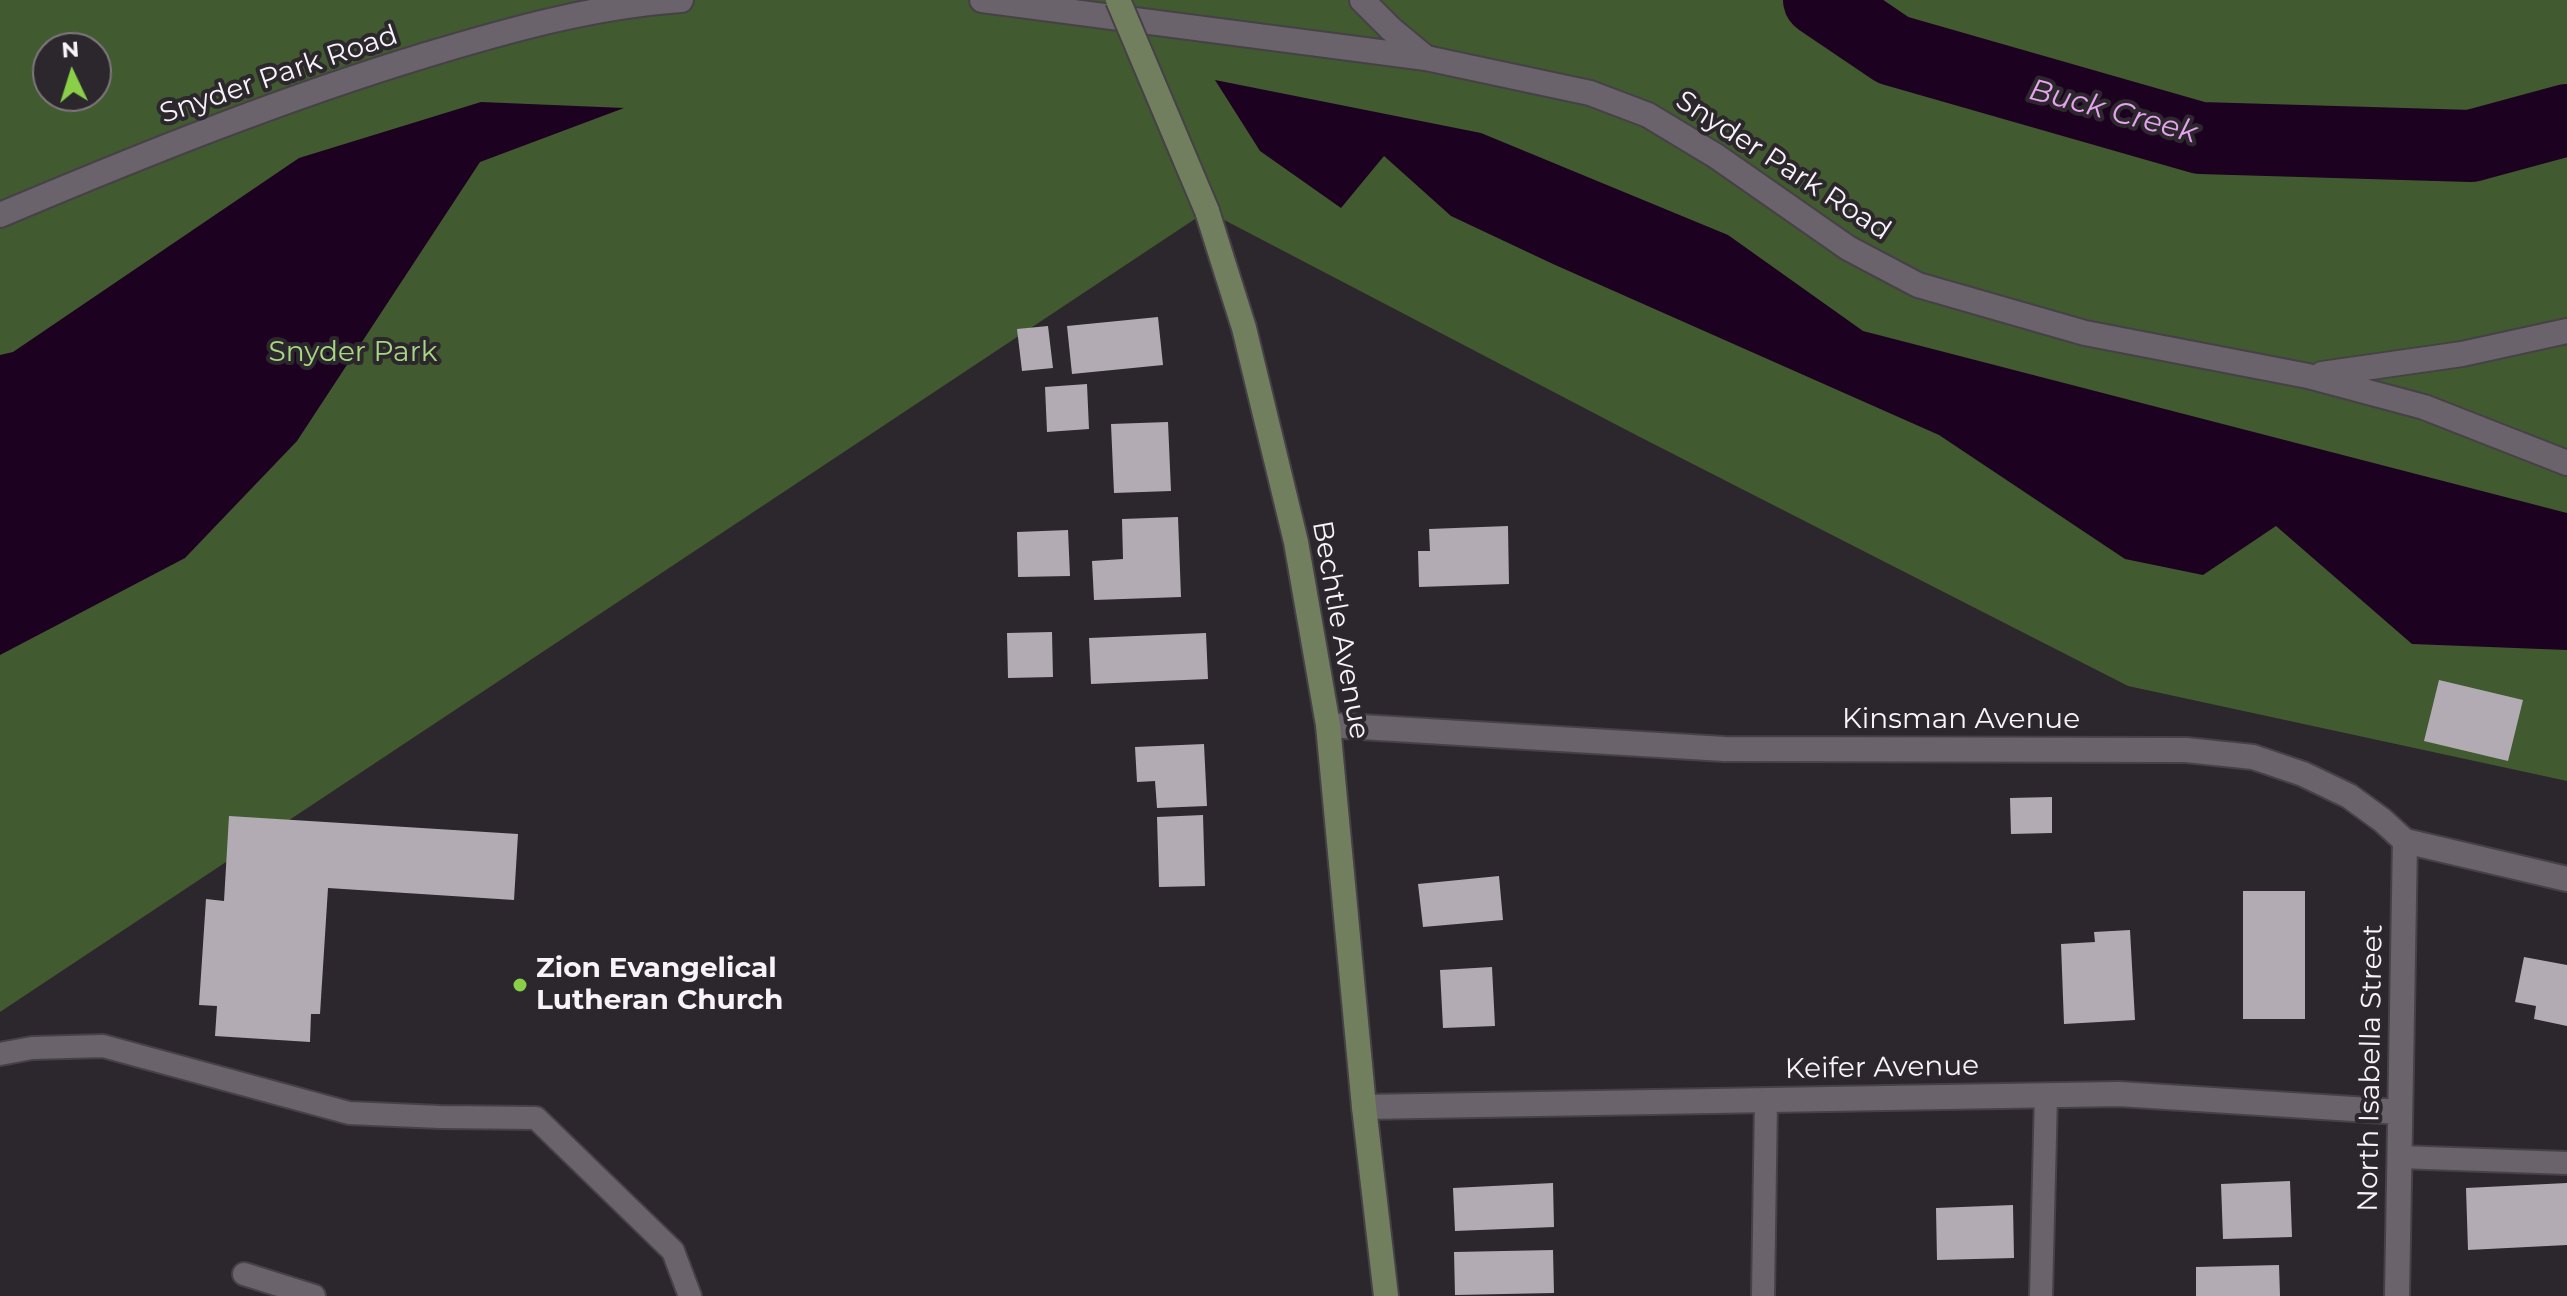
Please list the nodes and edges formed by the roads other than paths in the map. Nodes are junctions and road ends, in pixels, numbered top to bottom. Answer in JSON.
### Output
{"nodes":[{"id":1,"x":681,"y":0,"type":"edge"},
{"id":2,"x":982,"y":0,"type":"edge"},
{"id":3,"x":1118,"y":0,"type":"edge"},
{"id":4,"x":1362,"y":0,"type":"edge"},
{"id":5,"x":1426,"y":58,"type":"junction"},
{"id":6,"x":0,"y":215,"type":"edge"},
{"id":7,"x":2567,"y":331,"type":"edge"},
{"id":8,"x":2308,"y":376,"type":"junction"},
{"id":9,"x":2567,"y":463,"type":"edge"},
{"id":10,"x":1328,"y":725,"type":"junction"},
{"id":11,"x":2405,"y":841,"type":"junction"},
{"id":12,"x":2567,"y":879,"type":"edge"},
{"id":13,"x":0,"y":1054,"type":"edge"},
{"id":14,"x":2046,"y":1095,"type":"junction"},
{"id":15,"x":1766,"y":1100,"type":"junction"},
{"id":16,"x":1364,"y":1107,"type":"junction"},
{"id":17,"x":2400,"y":1112,"type":"junction"},
{"id":18,"x":2399,"y":1157,"type":"junction"},
{"id":19,"x":2567,"y":1163,"type":"edge"},
{"id":20,"x":244,"y":1274,"type":"dead end"},
{"id":21,"x":314,"y":1296,"type":"edge"},
{"id":22,"x":690,"y":1296,"type":"edge"},
{"id":23,"x":1386,"y":1296,"type":"edge"},
{"id":24,"x":1763,"y":1296,"type":"edge"},
{"id":25,"x":2041,"y":1296,"type":"edge"},
{"id":26,"x":2397,"y":1296,"type":"edge"}],
"edges":[{"from":1,"to":6,"type":"street","name":"Snyder Park Road"},
{"from":2,"to":5,"type":"street","name":"Snyder Park Road"},
{"from":3,"to":10,"type":"main road","name":"Bechtle Avenue","bridge":true},
{"from":4,"to":5,"type":"street"},
{"from":5,"to":8,"type":"street","name":"Snyder Park Road"},
{"from":7,"to":8,"type":"street","name":"Snyder Park Road"},
{"from":8,"to":9,"type":"street","name":"Snyder Park Road"},
{"from":10,"to":11,"type":"street","name":"Kinsman Avenue"},
{"from":10,"to":16,"type":"main road","name":"Bechtle Avenue"},
{"from":11,"to":12,"type":"street","name":"Kinsman Avenue"},
{"from":11,"to":17,"type":"street","name":"North Isabella Street"},
{"from":13,"to":22,"type":"lane"},
{"from":14,"to":15,"type":"street","name":"Keifer Avenue"},
{"from":14,"to":17,"type":"street","name":"Keifer Avenue"},
{"from":14,"to":25,"type":"lane"},
{"from":15,"to":16,"type":"street","name":"Keifer Avenue"},
{"from":15,"to":24,"type":"lane"},
{"from":16,"to":23,"type":"main road","name":"Bechtle Avenue"},
{"from":17,"to":18,"type":"street","name":"North Isabella Street"},
{"from":18,"to":19,"type":"lane"},
{"from":18,"to":26,"type":"street","name":"North Isabella Street"},
{"from":20,"to":21,"type":"lane"}]}
